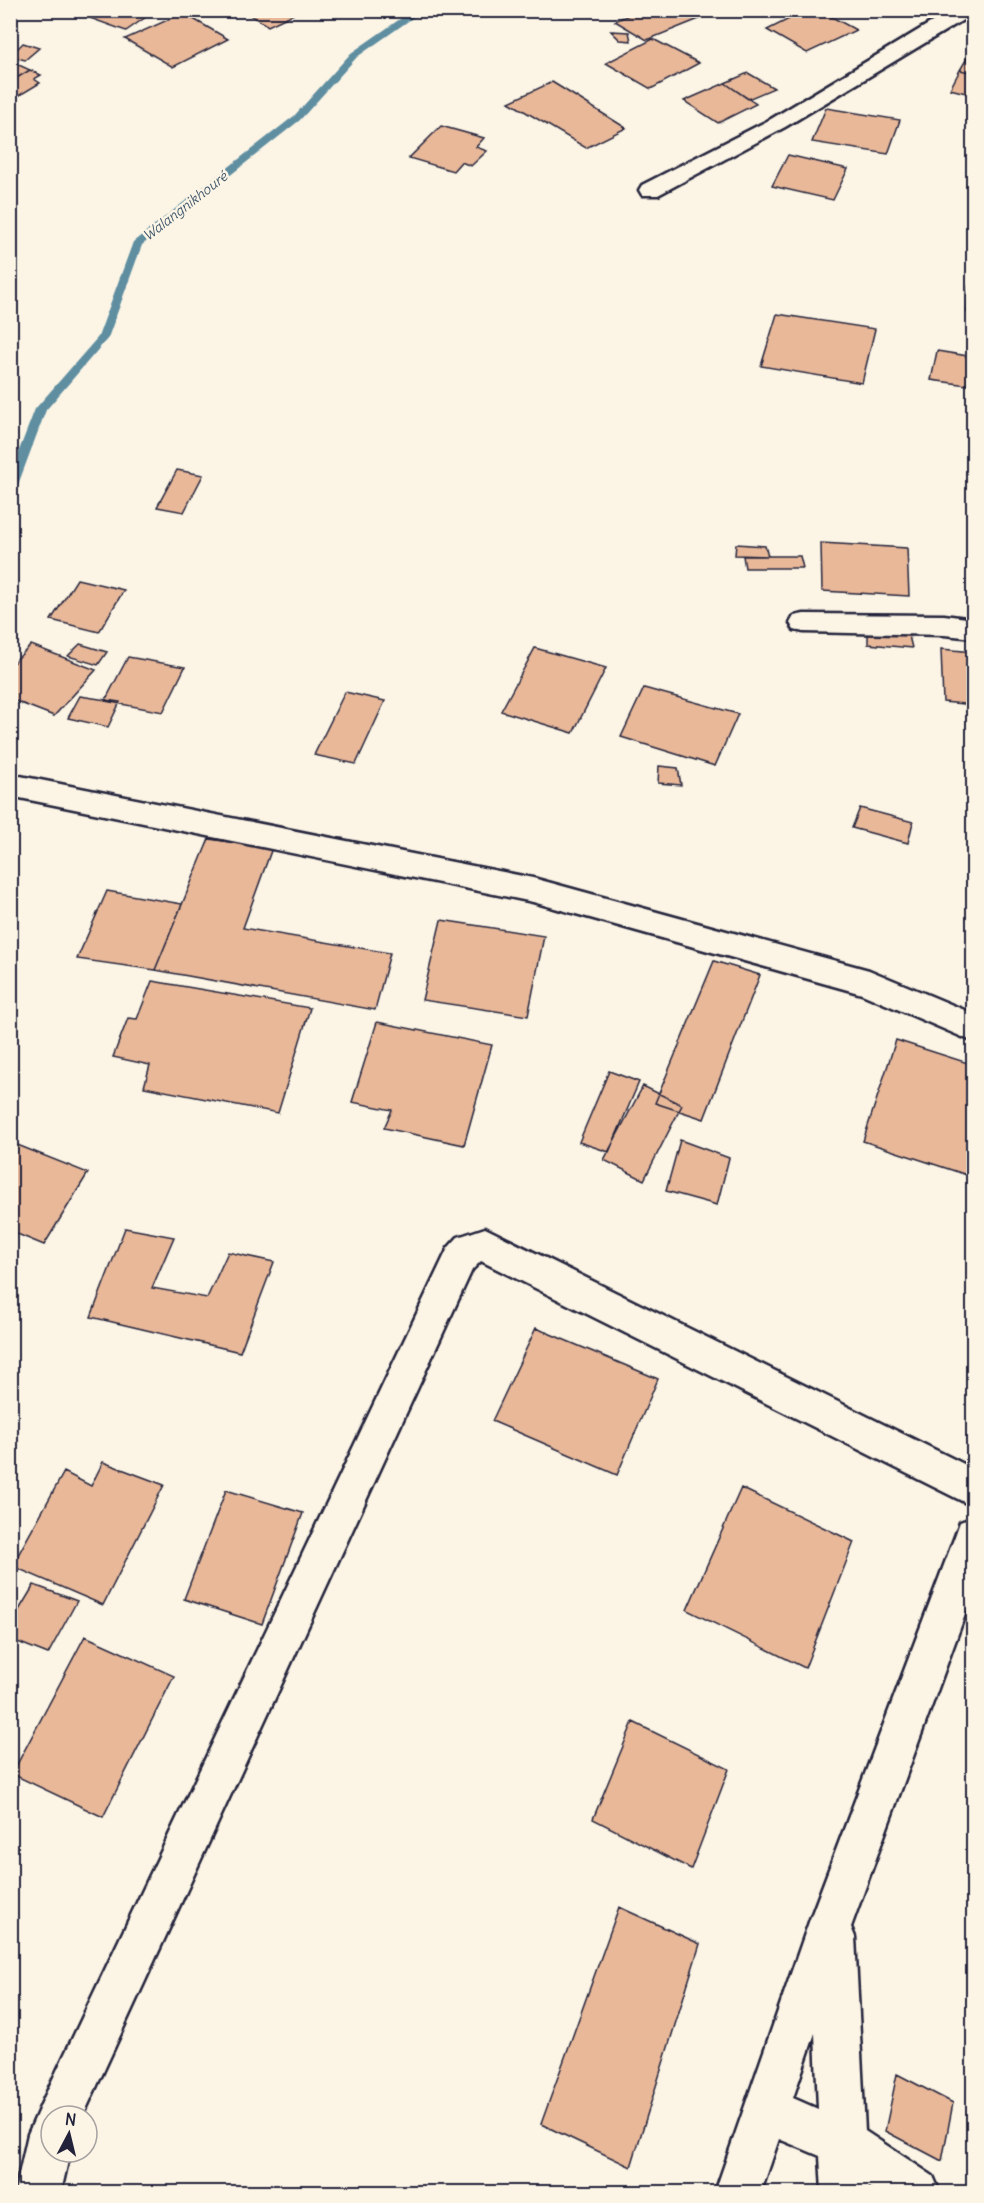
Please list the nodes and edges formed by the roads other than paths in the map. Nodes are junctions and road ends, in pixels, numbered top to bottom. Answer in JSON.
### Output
{"nodes":[{"id":1,"x":974,"y":12,"type":"edge"},
{"id":2,"x":650,"y":190,"type":"dead end"},
{"id":3,"x":804,"y":623,"type":"dead end"},
{"id":4,"x":974,"y":628,"type":"edge"},
{"id":5,"x":10,"y":785,"type":"edge"},
{"id":6,"x":974,"y":1029,"type":"edge"},
{"id":7,"x":974,"y":1489,"type":"edge"},
{"id":8,"x":974,"y":1536,"type":"edge"},
{"id":9,"x":832,"y":1919,"type":"junction"},
{"id":10,"x":65,"y":2104,"type":"edge"},
{"id":11,"x":766,"y":2109,"type":"junction"},
{"id":12,"x":843,"y":2143,"type":"junction"},
{"id":13,"x":44,"y":2164,"type":"edge"},
{"id":14,"x":38,"y":2193,"type":"edge"},
{"id":15,"x":738,"y":2193,"type":"edge"},
{"id":16,"x":845,"y":2193,"type":"edge"},
{"id":17,"x":917,"y":2193,"type":"edge"}],
"edges":[{"from":1,"to":2,"type":"street"},
{"from":3,"to":4,"type":"street"},
{"from":5,"to":6,"type":"street"},
{"from":7,"to":10,"type":"street"},
{"from":8,"to":9,"type":"street"},
{"from":9,"to":11,"type":"street"},
{"from":9,"to":12,"type":"street"},
{"from":11,"to":12,"type":"street"},
{"from":11,"to":15,"type":"street"},
{"from":12,"to":16,"type":"street"},
{"from":12,"to":17,"type":"street"},
{"from":13,"to":14,"type":"street"}]}
